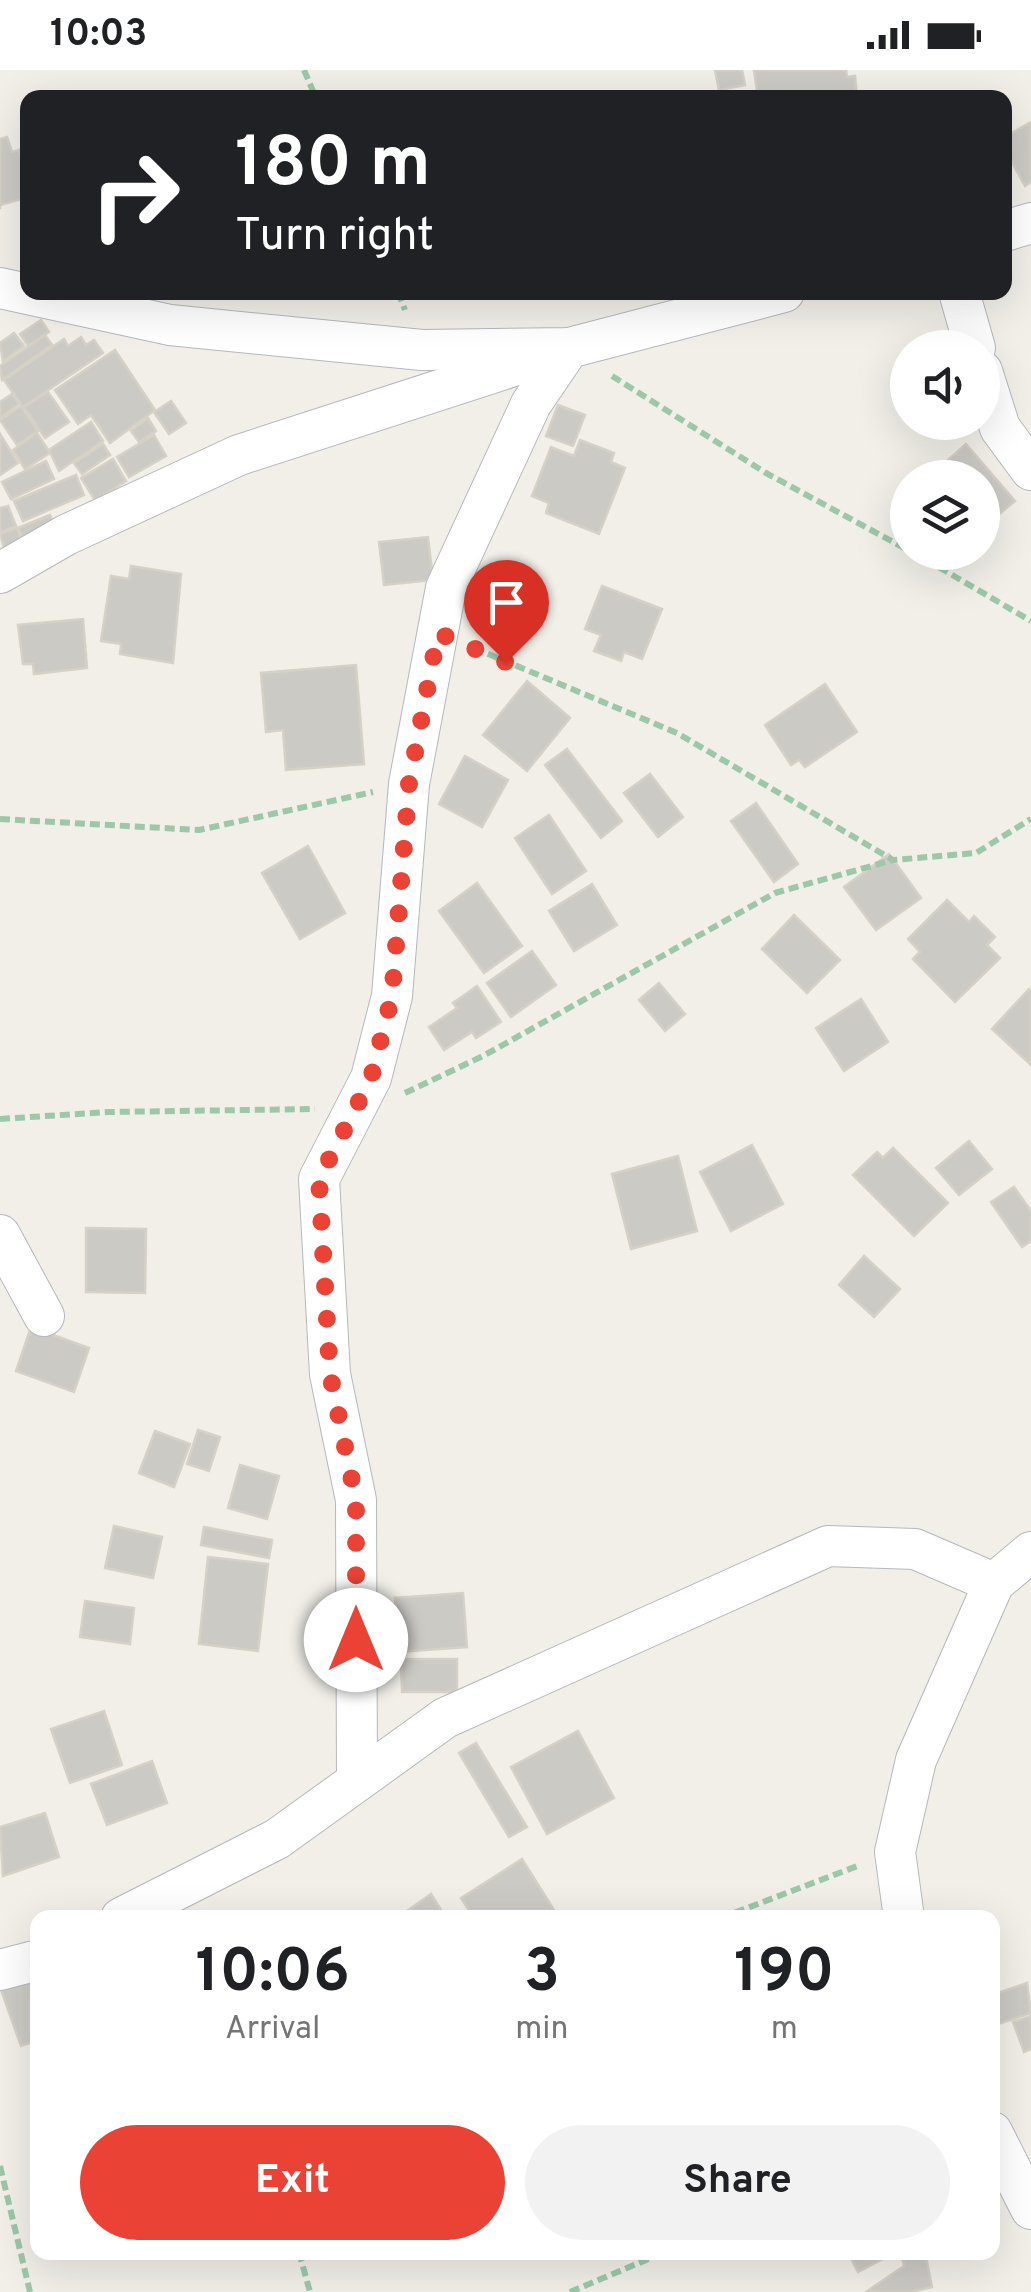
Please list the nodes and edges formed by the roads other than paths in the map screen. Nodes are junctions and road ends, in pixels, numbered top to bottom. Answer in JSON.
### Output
{"nodes":[{"id":1,"x":55,"y":300,"type":"edge"},
{"id":2,"x":753,"y":300,"type":"edge"},
{"id":3,"x":960,"y":300,"type":"edge"},
{"id":4,"x":970,"y":330,"type":"edge"},
{"id":5,"x":569,"y":348,"type":"junction"},
{"id":6,"x":1000,"y":428,"type":"edge"},
{"id":7,"x":1031,"y":470,"type":"edge"},
{"id":8,"x":0,"y":573,"type":"edge"},
{"id":9,"x":0,"y":1235,"type":"edge"},
{"id":10,"x":44,"y":1316,"type":"dead end"},
{"id":11,"x":1031,"y":1552,"type":"edge"},
{"id":12,"x":994,"y":1583,"type":"junction"},
{"id":13,"x":357,"y":1781,"type":"junction"},
{"id":14,"x":137,"y":1910,"type":"edge"},
{"id":15,"x":903,"y":1910,"type":"edge"},
{"id":16,"x":30,"y":1962,"type":"edge"},
{"id":17,"x":0,"y":1970,"type":"edge"},
{"id":18,"x":1000,"y":2148,"type":"edge"},
{"id":19,"x":1031,"y":2210,"type":"edge"}],
"edges":[{"from":1,"to":5,"type":"street"},
{"from":2,"to":5,"type":"street"},
{"from":3,"to":4,"type":"street"},
{"from":5,"to":8,"type":"street"},
{"from":5,"to":13,"type":"street"},
{"from":6,"to":7,"type":"street"},
{"from":9,"to":10,"type":"street"},
{"from":11,"to":12,"type":"street"},
{"from":12,"to":13,"type":"street"},
{"from":12,"to":15,"type":"street"},
{"from":13,"to":14,"type":"street"},
{"from":16,"to":17,"type":"street"},
{"from":18,"to":19,"type":"street"}]}
